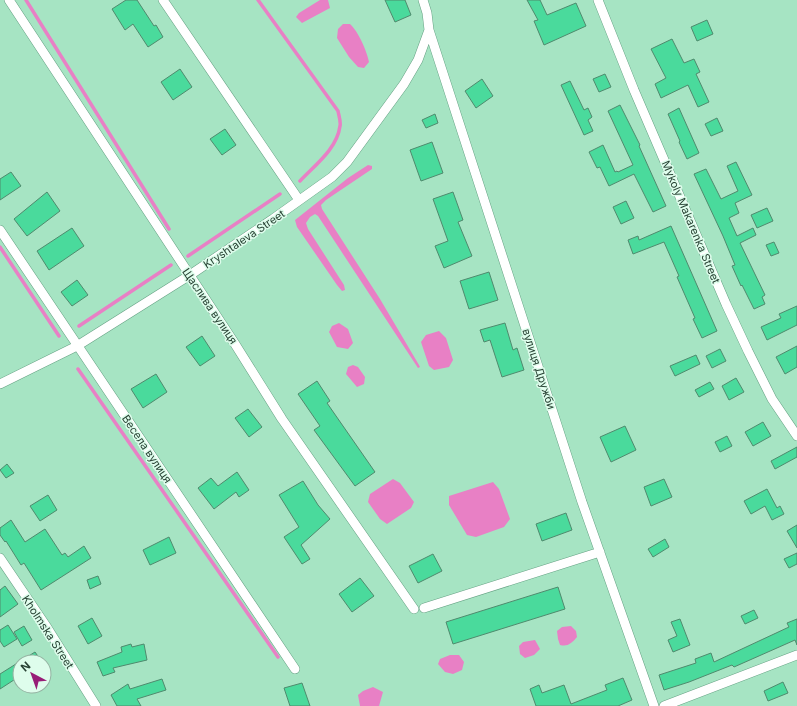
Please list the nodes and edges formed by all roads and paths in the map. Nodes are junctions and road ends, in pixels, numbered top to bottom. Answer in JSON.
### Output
{"nodes":[{"id":1,"x":9,"y":0,"type":"edge"},
{"id":2,"x":163,"y":0,"type":"edge"},
{"id":3,"x":423,"y":0,"type":"edge"},
{"id":4,"x":598,"y":0,"type":"edge"},
{"id":5,"x":429,"y":30,"type":"junction"},
{"id":6,"x":299,"y":200,"type":"junction"},
{"id":7,"x":0,"y":230,"type":"edge"},
{"id":8,"x":190,"y":275,"type":"junction"},
{"id":9,"x":78,"y":346,"type":"junction"},
{"id":10,"x":0,"y":384,"type":"edge"},
{"id":11,"x":797,"y":436,"type":"edge"},
{"id":12,"x":600,"y":552,"type":"junction"},
{"id":13,"x":0,"y":558,"type":"edge"},
{"id":14,"x":424,"y":608,"type":"dead end"},
{"id":15,"x":414,"y":609,"type":"dead end"},
{"id":16,"x":797,"y":655,"type":"edge"},
{"id":17,"x":295,"y":669,"type":"dead end"},
{"id":18,"x":96,"y":706,"type":"edge"},
{"id":19,"x":654,"y":706,"type":"edge"},
{"id":20,"x":664,"y":706,"type":"edge"}],
"edges":[{"from":1,"to":8,"type":"street","name":"Щаслива вулиця"},
{"from":2,"to":6,"type":"street"},
{"from":3,"to":5,"type":"street","name":"вулиця Дружби"},
{"from":4,"to":11,"type":"street","name":"Mykoly Makarenka Street"},
{"from":5,"to":6,"type":"street","name":"Kryshtaleva Street"},
{"from":5,"to":12,"type":"street","name":"вулиця Дружби"},
{"from":6,"to":8,"type":"street","name":"Kryshtaleva Street"},
{"from":7,"to":9,"type":"street","name":"Весела вулиця"},
{"from":8,"to":9,"type":"street","name":"Kryshtaleva Street"},
{"from":8,"to":15,"type":"street","name":"Щаслива вулиця"},
{"from":9,"to":10,"type":"street","name":"Kryshtaleva Street"},
{"from":9,"to":17,"type":"street","name":"Весела вулиця"},
{"from":12,"to":14,"type":"street"},
{"from":12,"to":19,"type":"street","name":"вулиця Дружби"},
{"from":13,"to":18,"type":"street","name":"Kholmska Street"},
{"from":16,"to":20,"type":"street"}]}
